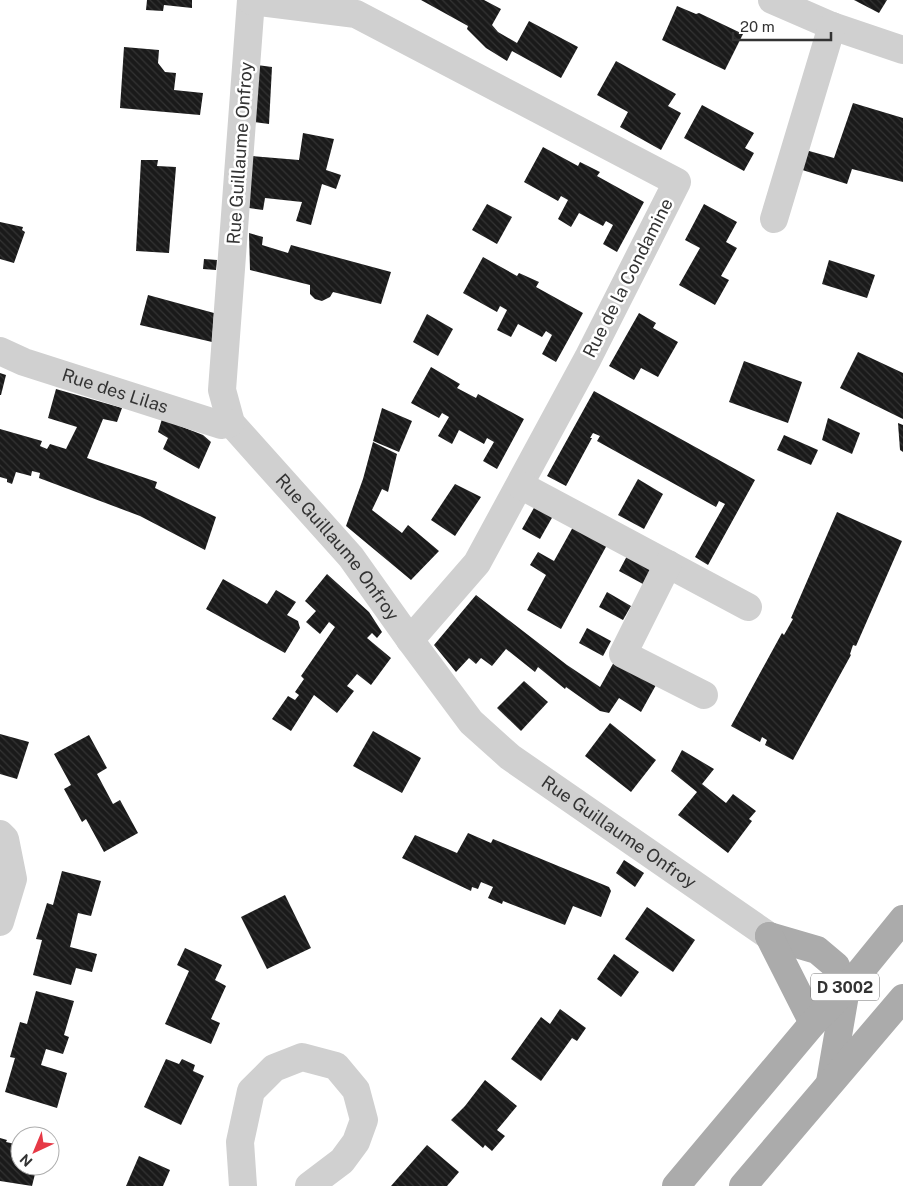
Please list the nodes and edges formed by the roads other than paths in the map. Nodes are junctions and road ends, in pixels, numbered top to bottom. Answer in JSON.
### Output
{"nodes":[{"id":1,"x":251,"y":0,"type":"edge"},
{"id":2,"x":773,"y":0,"type":"edge"},
{"id":3,"x":832,"y":26,"type":"junction"},
{"id":4,"x":903,"y":50,"type":"edge"},
{"id":5,"x":774,"y":219,"type":"dead end"},
{"id":6,"x":0,"y":351,"type":"edge"},
{"id":7,"x":231,"y":423,"type":"junction"},
{"id":8,"x":520,"y":485,"type":"junction"},
{"id":9,"x":668,"y":564,"type":"junction"},
{"id":10,"x":748,"y":607,"type":"dead end"},
{"id":11,"x":410,"y":640,"type":"junction"},
{"id":12,"x":704,"y":695,"type":"dead end"},
{"id":13,"x":0,"y":834,"type":"edge"},
{"id":14,"x":903,"y":919,"type":"edge"},
{"id":15,"x":0,"y":922,"type":"edge"},
{"id":16,"x":769,"y":936,"type":"junction"},
{"id":17,"x":846,"y":988,"type":"junction"},
{"id":18,"x":903,"y":998,"type":"edge"},
{"id":19,"x":812,"y":1023,"type":"junction"},
{"id":20,"x":830,"y":1083,"type":"junction"},
{"id":21,"x":243,"y":1186,"type":"edge"},
{"id":22,"x":309,"y":1186,"type":"edge"},
{"id":23,"x":676,"y":1186,"type":"edge"},
{"id":24,"x":743,"y":1186,"type":"edge"}],
"edges":[{"from":1,"to":7,"type":"street","name":"Rue Guillaume Onfroy","number":"D 3002"},
{"from":1,"to":8,"type":"street","name":"Rue de la Condamine"},
{"from":2,"to":3,"type":"street"},
{"from":3,"to":4,"type":"street"},
{"from":3,"to":5,"type":"street"},
{"from":6,"to":7,"type":"street","name":"Rue des Lilas"},
{"from":7,"to":11,"type":"street","name":"Rue Guillaume Onfroy","number":"D 3002"},
{"from":8,"to":9,"type":"street"},
{"from":8,"to":11,"type":"street","name":"Rue de la Condamine"},
{"from":9,"to":10,"type":"street"},
{"from":9,"to":12,"type":"street"},
{"from":11,"to":16,"type":"street","name":"Rue Guillaume Onfroy","number":"D 3002"},
{"from":13,"to":15,"type":"street"},
{"from":14,"to":17,"type":"main road"},
{"from":16,"to":17,"type":"main road","number":"D 3002"},
{"from":16,"to":19,"type":"main road","number":"D 3002"},
{"from":17,"to":19,"type":"main road"},
{"from":17,"to":20,"type":"main road","number":"D 3002"},
{"from":18,"to":20,"type":"main road"},
{"from":19,"to":23,"type":"main road"},
{"from":20,"to":24,"type":"main road"},
{"from":21,"to":22,"type":"street"}]}
